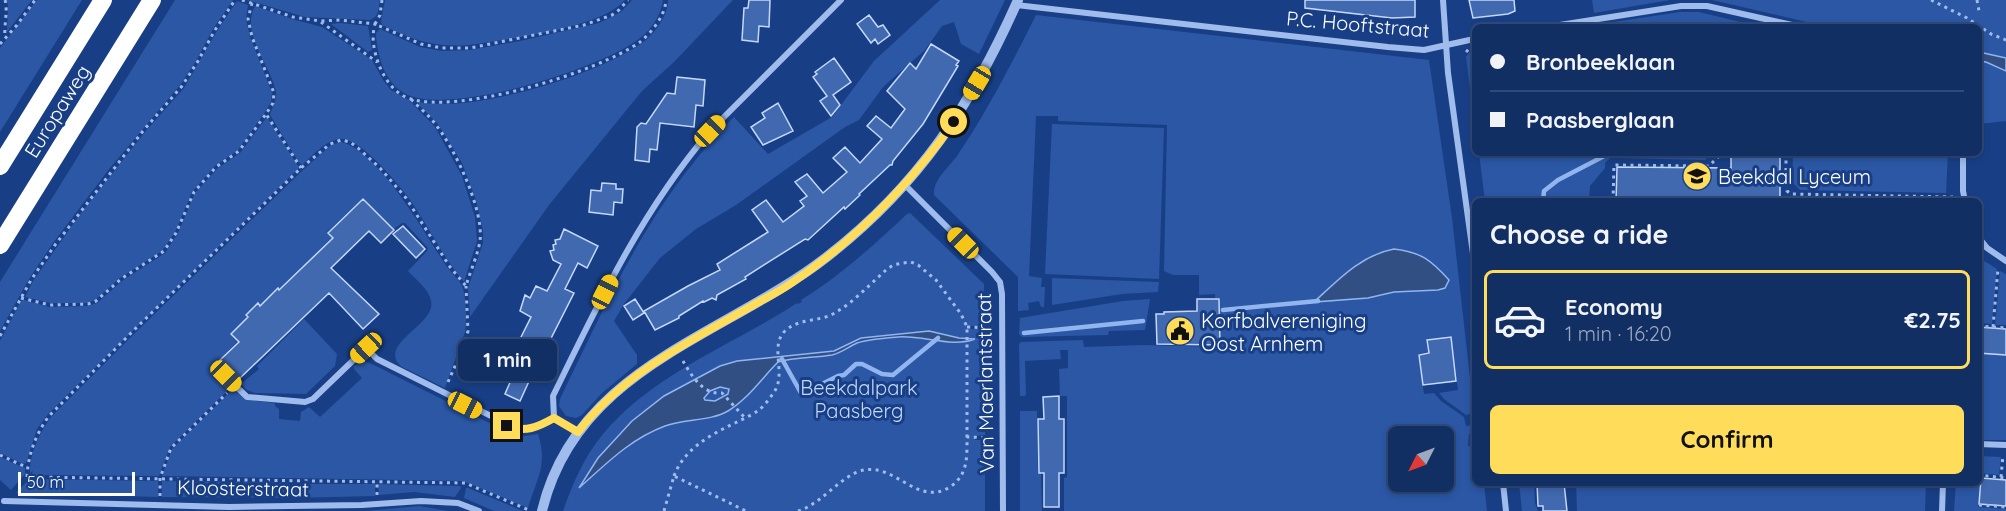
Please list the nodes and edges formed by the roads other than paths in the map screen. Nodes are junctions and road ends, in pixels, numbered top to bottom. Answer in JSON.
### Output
{"nodes":[{"id":1,"x":103,"y":0,"type":"edge"},
{"id":2,"x":152,"y":0,"type":"edge"},
{"id":3,"x":841,"y":0,"type":"edge"},
{"id":4,"x":1443,"y":0,"type":"edge"},
{"id":5,"x":1017,"y":2,"type":"edge"},
{"id":6,"x":1705,"y":3,"type":"edge"},
{"id":7,"x":1565,"y":24,"type":"edge"},
{"id":8,"x":1789,"y":24,"type":"edge"},
{"id":9,"x":1472,"y":39,"type":"edge"},
{"id":10,"x":1446,"y":45,"type":"junction"},
{"id":11,"x":1963,"y":156,"type":"edge"},
{"id":12,"x":0,"y":166,"type":"edge"},
{"id":13,"x":905,"y":185,"type":"junction"},
{"id":14,"x":1964,"y":198,"type":"edge"},
{"id":15,"x":1982,"y":242,"type":"edge"},
{"id":16,"x":0,"y":245,"type":"edge"},
{"id":17,"x":1472,"y":246,"type":"edge"},
{"id":18,"x":2003,"y":259,"type":"edge"},
{"id":19,"x":217,"y":368,"type":"dead end"},
{"id":20,"x":554,"y":418,"type":"junction"},
{"id":21,"x":578,"y":432,"type":"junction"},
{"id":22,"x":1982,"y":444,"type":"edge"},
{"id":23,"x":2005,"y":445,"type":"edge"},
{"id":24,"x":1503,"y":486,"type":"edge"},
{"id":25,"x":1943,"y":486,"type":"edge"},
{"id":26,"x":4,"y":501,"type":"dead end"},
{"id":27,"x":479,"y":511,"type":"edge"},
{"id":28,"x":542,"y":511,"type":"edge"},
{"id":29,"x":1003,"y":511,"type":"edge"},
{"id":30,"x":1506,"y":511,"type":"edge"},
{"id":31,"x":1942,"y":511,"type":"edge"}],
"edges":[{"from":1,"to":12,"type":"highway","name":"Europaweg"},
{"from":2,"to":16,"type":"highway","name":"Europaweg"},
{"from":3,"to":20,"type":"street"},
{"from":4,"to":10,"type":"street"},
{"from":5,"to":10,"type":"street","name":"P.C. Hooftstraat"},
{"from":5,"to":13,"type":"street"},
{"from":6,"to":7,"type":"street"},
{"from":6,"to":8,"type":"street"},
{"from":9,"to":10,"type":"street","name":"P.C. Hooftstraat"},
{"from":10,"to":17,"type":"street"},
{"from":11,"to":14,"type":"street"},
{"from":13,"to":21,"type":"street"},
{"from":13,"to":29,"type":"street","name":"Van Maerlantstraat"},
{"from":15,"to":18,"type":"street"},
{"from":19,"to":20,"type":"street"},
{"from":20,"to":21,"type":"street"},
{"from":21,"to":28,"type":"street"},
{"from":22,"to":23,"type":"street"},
{"from":24,"to":30,"type":"street"},
{"from":25,"to":31,"type":"street"},
{"from":26,"to":27,"type":"street","name":"Kloosterstraat"}]}
